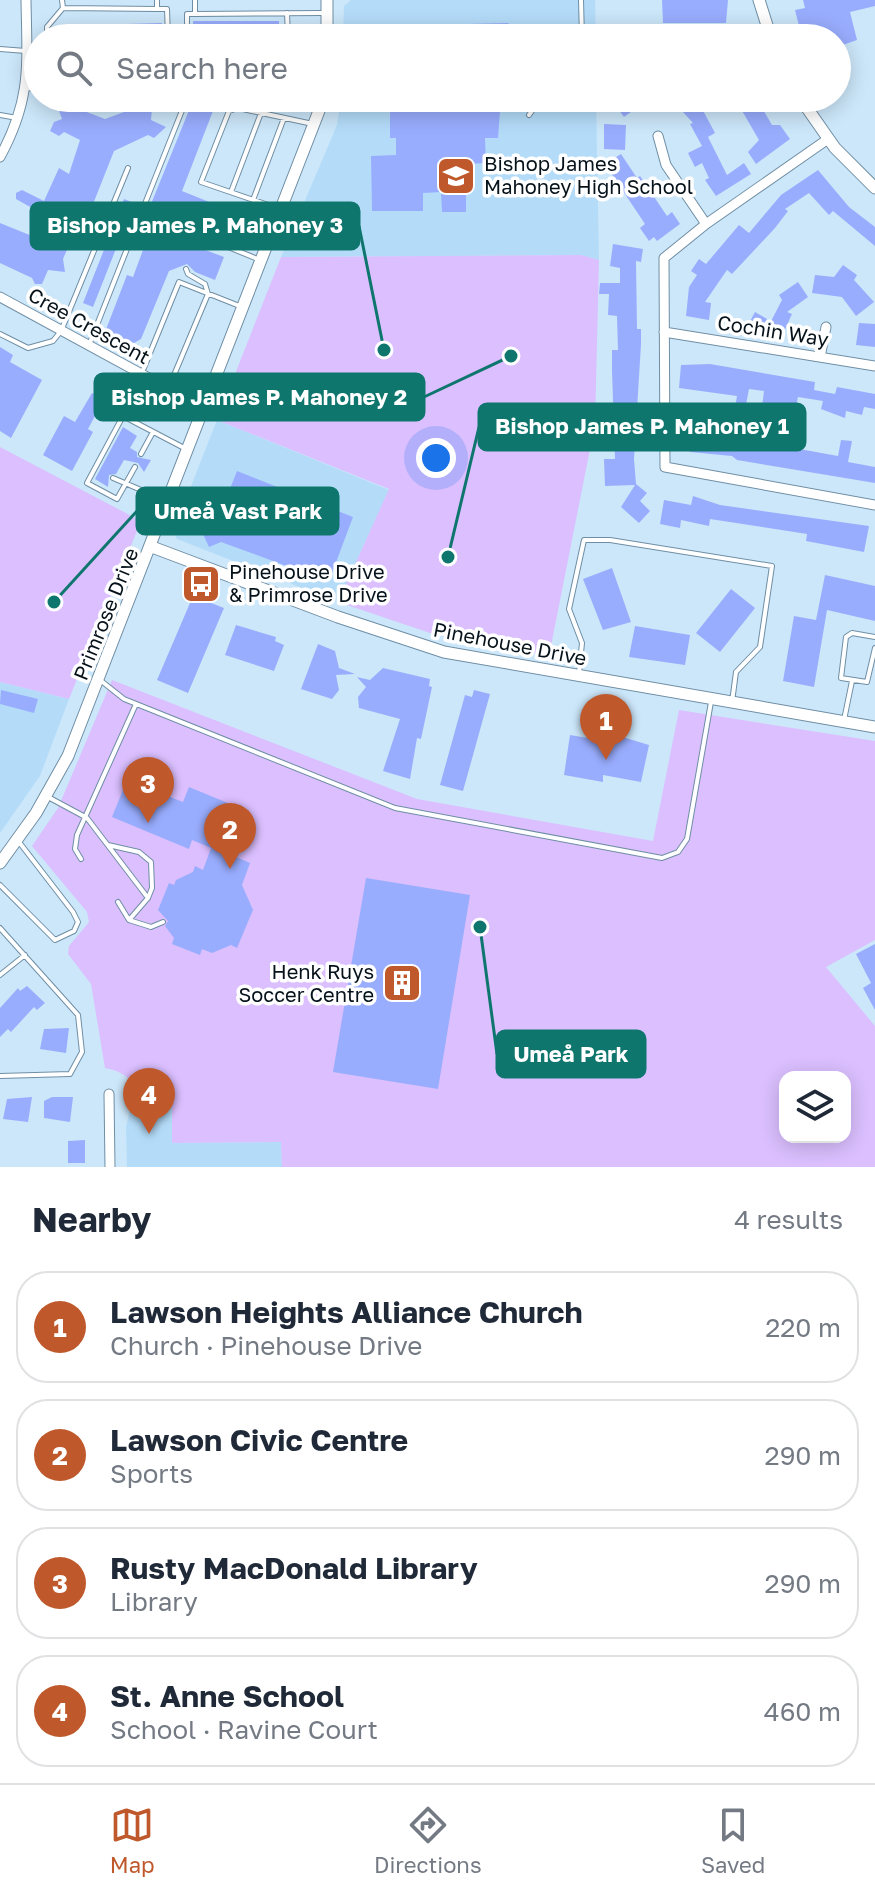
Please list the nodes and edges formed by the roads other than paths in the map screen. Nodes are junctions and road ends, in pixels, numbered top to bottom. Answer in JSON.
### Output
{"nodes":[{"id":1,"x":26,"y":0,"type":"edge"},
{"id":2,"x":62,"y":0,"type":"edge"},
{"id":3,"x":157,"y":0,"type":"edge"},
{"id":4,"x":195,"y":0,"type":"edge"},
{"id":5,"x":327,"y":0,"type":"edge"},
{"id":6,"x":581,"y":0,"type":"edge"},
{"id":7,"x":759,"y":0,"type":"edge"},
{"id":8,"x":63,"y":8,"type":"junction"},
{"id":9,"x":157,"y":9,"type":"junction"},
{"id":10,"x":287,"y":13,"type":"junction"},
{"id":11,"x":327,"y":13,"type":"junction"},
{"id":12,"x":195,"y":14,"type":"junction"},
{"id":13,"x":26,"y":24,"type":"edge"},
{"id":14,"x":50,"y":24,"type":"edge"},
{"id":15,"x":168,"y":24,"type":"edge"},
{"id":16,"x":187,"y":24,"type":"edge"},
{"id":17,"x":287,"y":24,"type":"edge"},
{"id":18,"x":327,"y":24,"type":"edge"},
{"id":19,"x":582,"y":24,"type":"edge"},
{"id":20,"x":767,"y":24,"type":"edge"},
{"id":21,"x":0,"y":49,"type":"edge"},
{"id":22,"x":24,"y":51,"type":"edge"},
{"id":23,"x":24,"y":96,"type":"edge"},
{"id":24,"x":181,"y":112,"type":"edge"},
{"id":25,"x":229,"y":112,"type":"edge"},
{"id":26,"x":256,"y":112,"type":"edge"},
{"id":27,"x":320,"y":112,"type":"edge"},
{"id":28,"x":531,"y":112,"type":"edge"},
{"id":29,"x":810,"y":112,"type":"edge"},
{"id":30,"x":261,"y":113,"type":"junction"},
{"id":31,"x":0,"y":115,"type":"edge"},
{"id":32,"x":529,"y":115,"type":"dead end"},
{"id":33,"x":284,"y":118,"type":"junction"},
{"id":34,"x":18,"y":119,"type":"junction"},
{"id":35,"x":316,"y":125,"type":"junction"},
{"id":36,"x":658,"y":136,"type":"dead end"},
{"id":37,"x":828,"y":139,"type":"junction"},
{"id":38,"x":0,"y":157,"type":"edge"},
{"id":39,"x":128,"y":168,"type":"dead end"},
{"id":40,"x":875,"y":188,"type":"edge"},
{"id":41,"x":231,"y":192,"type":"junction"},
{"id":42,"x":253,"y":200,"type":"junction"},
{"id":43,"x":283,"y":210,"type":"junction"},
{"id":44,"x":142,"y":211,"type":"junction"},
{"id":45,"x":706,"y":224,"type":"junction"},
{"id":46,"x":199,"y":235,"type":"junction"},
{"id":47,"x":195,"y":246,"type":"dead end"},
{"id":48,"x":263,"y":261,"type":"junction"},
{"id":49,"x":186,"y":269,"type":"dead end"},
{"id":50,"x":208,"y":294,"type":"junction"},
{"id":51,"x":0,"y":297,"type":"edge"},
{"id":52,"x":244,"y":308,"type":"junction"},
{"id":53,"x":826,"y":327,"type":"dead end"},
{"id":54,"x":61,"y":331,"type":"junction"},
{"id":55,"x":664,"y":332,"type":"junction"},
{"id":56,"x":0,"y":334,"type":"edge"},
{"id":57,"x":88,"y":346,"type":"junction"},
{"id":58,"x":820,"y":357,"type":"junction"},
{"id":59,"x":875,"y":366,"type":"edge"},
{"id":60,"x":144,"y":376,"type":"junction"},
{"id":61,"x":168,"y":389,"type":"junction"},
{"id":62,"x":204,"y":408,"type":"junction"},
{"id":63,"x":123,"y":416,"type":"junction"},
{"id":64,"x":153,"y":432,"type":"junction"},
{"id":65,"x":189,"y":450,"type":"junction"},
{"id":66,"x":141,"y":454,"type":"dead end"},
{"id":67,"x":135,"y":467,"type":"dead end"},
{"id":68,"x":113,"y":478,"type":"dead end"},
{"id":69,"x":125,"y":485,"type":"junction"},
{"id":70,"x":169,"y":502,"type":"junction"},
{"id":71,"x":875,"y":505,"type":"edge"},
{"id":72,"x":152,"y":547,"type":"junction"},
{"id":73,"x":875,"y":637,"type":"edge"},
{"id":74,"x":875,"y":648,"type":"edge"},
{"id":75,"x":578,"y":676,"type":"junction"},
{"id":76,"x":99,"y":680,"type":"junction"},
{"id":77,"x":852,"y":681,"type":"junction"},
{"id":78,"x":711,"y":699,"type":"junction"},
{"id":79,"x":731,"y":703,"type":"junction"},
{"id":80,"x":136,"y":704,"type":"junction"},
{"id":81,"x":844,"y":722,"type":"junction"},
{"id":82,"x":875,"y":727,"type":"edge"},
{"id":83,"x":46,"y":795,"type":"junction"},
{"id":84,"x":87,"y":818,"type":"junction"},
{"id":85,"x":18,"y":841,"type":"junction"},
{"id":86,"x":108,"y":845,"type":"junction"},
{"id":87,"x":81,"y":859,"type":"dead end"},
{"id":88,"x":0,"y":863,"type":"edge"},
{"id":89,"x":0,"y":885,"type":"edge"},
{"id":90,"x":148,"y":898,"type":"junction"},
{"id":91,"x":118,"y":902,"type":"dead end"},
{"id":92,"x":129,"y":920,"type":"junction"},
{"id":93,"x":163,"y":922,"type":"dead end"},
{"id":94,"x":0,"y":928,"type":"edge"},
{"id":95,"x":25,"y":955,"type":"junction"},
{"id":96,"x":0,"y":975,"type":"edge"},
{"id":97,"x":0,"y":1076,"type":"edge"},
{"id":98,"x":109,"y":1094,"type":"dead end"},
{"id":99,"x":110,"y":1167,"type":"edge"}],
"edges":[{"from":1,"to":13,"type":"street"},
{"from":2,"to":8,"type":"lane"},
{"from":3,"to":9,"type":"lane"},
{"from":4,"to":12,"type":"lane"},
{"from":5,"to":11,"type":"street"},
{"from":6,"to":19,"type":"lane"},
{"from":7,"to":20,"type":"street"},
{"from":8,"to":9,"type":"lane"},
{"from":8,"to":14,"type":"lane"},
{"from":9,"to":15,"type":"lane"},
{"from":10,"to":11,"type":"lane"},
{"from":10,"to":12,"type":"lane"},
{"from":10,"to":17,"type":"lane"},
{"from":11,"to":18,"type":"street"},
{"from":12,"to":16,"type":"lane"},
{"from":21,"to":22,"type":"lane"},
{"from":23,"to":34,"type":"street"},
{"from":24,"to":44,"type":"lane"},
{"from":25,"to":41,"type":"lane"},
{"from":26,"to":30,"type":"lane"},
{"from":27,"to":35,"type":"street","name":"Primrose Drive"},
{"from":28,"to":32,"type":"lane"},
{"from":29,"to":37,"type":"street"},
{"from":30,"to":33,"type":"lane"},
{"from":30,"to":41,"type":"lane"},
{"from":31,"to":34,"type":"lane"},
{"from":33,"to":35,"type":"lane"},
{"from":33,"to":42,"type":"lane"},
{"from":34,"to":38,"type":"street"},
{"from":35,"to":43,"type":"street","name":"Primrose Drive"},
{"from":36,"to":45,"type":"street"},
{"from":37,"to":40,"type":"street"},
{"from":37,"to":45,"type":"street"},
{"from":39,"to":54,"type":"lane"},
{"from":41,"to":42,"type":"lane"},
{"from":42,"to":43,"type":"lane"},
{"from":43,"to":48,"type":"street","name":"Primrose Drive"},
{"from":44,"to":46,"type":"lane"},
{"from":44,"to":57,"type":"lane"},
{"from":45,"to":55,"type":"street"},
{"from":46,"to":47,"type":"lane"},
{"from":46,"to":48,"type":"lane"},
{"from":48,"to":52,"type":"street","name":"Primrose Drive"},
{"from":49,"to":50,"type":"lane"},
{"from":50,"to":52,"type":"lane"},
{"from":50,"to":60,"type":"lane"},
{"from":50,"to":61,"type":"lane"},
{"from":51,"to":54,"type":"street","name":"Cree Crescent"},
{"from":52,"to":62,"type":"street","name":"Primrose Drive"},
{"from":53,"to":58,"type":"street"},
{"from":54,"to":56,"type":"lane"},
{"from":54,"to":57,"type":"street","name":"Cree Crescent"},
{"from":55,"to":58,"type":"street","name":"Cochin Way"},
{"from":55,"to":71,"type":"street"},
{"from":57,"to":60,"type":"street","name":"Cree Crescent"},
{"from":58,"to":59,"type":"street","name":"Cochin Way"},
{"from":60,"to":61,"type":"street","name":"Cree Crescent"},
{"from":60,"to":63,"type":"lane"},
{"from":61,"to":62,"type":"street","name":"Cree Crescent"},
{"from":62,"to":65,"type":"street","name":"Primrose Drive"},
{"from":63,"to":64,"type":"lane"},
{"from":63,"to":69,"type":"lane"},
{"from":64,"to":65,"type":"lane"},
{"from":64,"to":66,"type":"lane"},
{"from":65,"to":70,"type":"street","name":"Primrose Drive"},
{"from":67,"to":69,"type":"lane"},
{"from":68,"to":69,"type":"lane"},
{"from":69,"to":70,"type":"lane"},
{"from":70,"to":72,"type":"street","name":"Primrose Drive"},
{"from":72,"to":75,"type":"street","name":"Pinehouse Drive"},
{"from":72,"to":76,"type":"street","name":"Primrose Drive"},
{"from":73,"to":77,"type":"lane"},
{"from":74,"to":77,"type":"lane"},
{"from":75,"to":78,"type":"street","name":"Pinehouse Drive"},
{"from":75,"to":79,"type":"lane"},
{"from":76,"to":80,"type":"lane"},
{"from":76,"to":83,"type":"street","name":"Primrose Drive"},
{"from":77,"to":81,"type":"lane"},
{"from":78,"to":79,"type":"street","name":"Pinehouse Drive"},
{"from":78,"to":80,"type":"lane"},
{"from":79,"to":81,"type":"street","name":"Pinehouse Drive"},
{"from":80,"to":84,"type":"lane"},
{"from":81,"to":82,"type":"street","name":"Pinehouse Drive"},
{"from":83,"to":84,"type":"lane"},
{"from":83,"to":85,"type":"street","name":"Primrose Drive"},
{"from":84,"to":86,"type":"lane"},
{"from":84,"to":87,"type":"lane"},
{"from":85,"to":88,"type":"street","name":"Primrose Drive"},
{"from":85,"to":89,"type":"lane"},
{"from":86,"to":90,"type":"lane"},
{"from":86,"to":90,"type":"lane"},
{"from":90,"to":92,"type":"lane"},
{"from":91,"to":92,"type":"lane"},
{"from":92,"to":93,"type":"lane"},
{"from":94,"to":95,"type":"lane"},
{"from":95,"to":96,"type":"lane"},
{"from":95,"to":97,"type":"lane"},
{"from":98,"to":99,"type":"street"}]}
